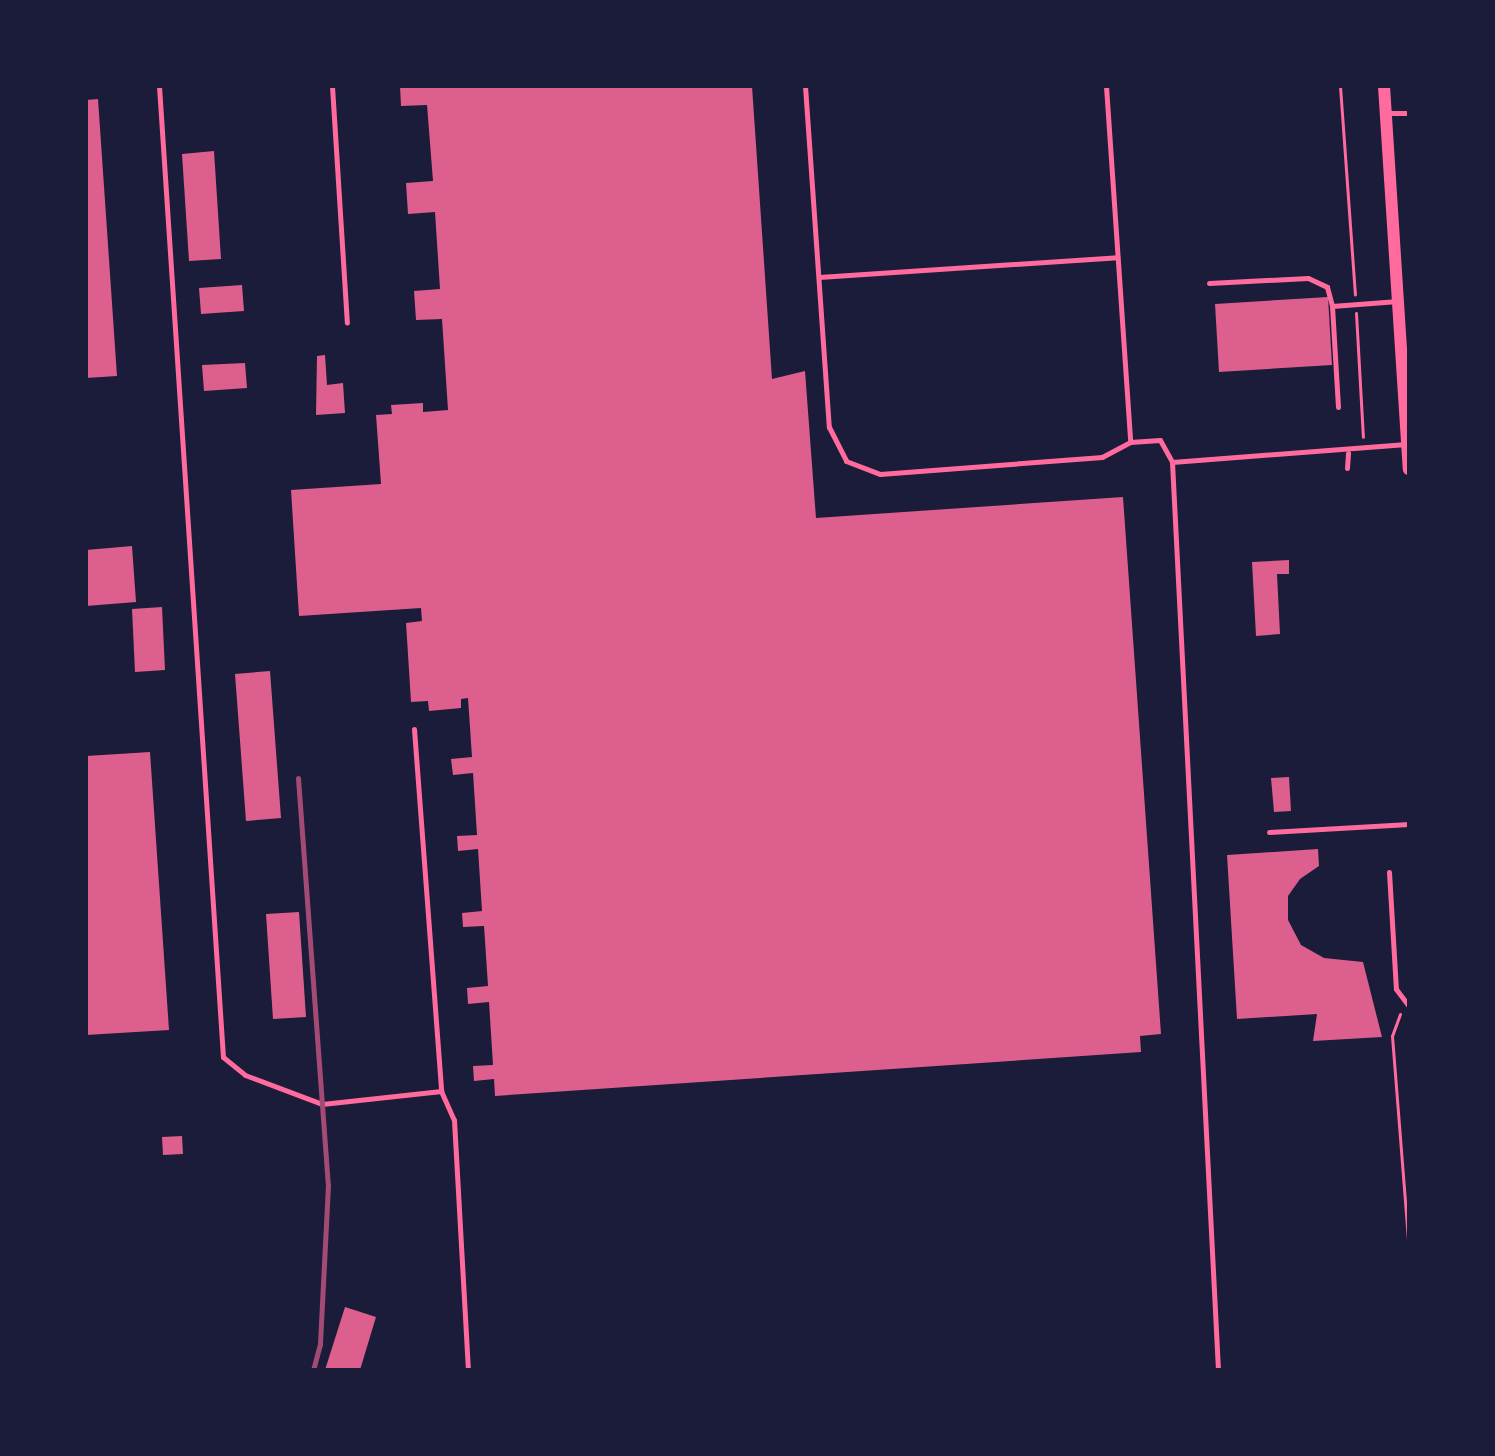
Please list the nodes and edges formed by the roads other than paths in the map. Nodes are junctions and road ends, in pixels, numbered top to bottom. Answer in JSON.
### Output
{"nodes":[{"id":1,"x":159,"y":86,"type":"edge"},
{"id":2,"x":332,"y":86,"type":"edge"},
{"id":3,"x":805,"y":86,"type":"edge"},
{"id":4,"x":1106,"y":86,"type":"edge"},
{"id":5,"x":1384,"y":86,"type":"edge"},
{"id":6,"x":1386,"y":113,"type":"junction"},
{"id":7,"x":1409,"y":113,"type":"edge"},
{"id":8,"x":1117,"y":257,"type":"junction"},
{"id":9,"x":819,"y":277,"type":"junction"},
{"id":10,"x":1209,"y":283,"type":"dead end"},
{"id":11,"x":1399,"y":301,"type":"junction"},
{"id":12,"x":1332,"y":306,"type":"junction"},
{"id":13,"x":347,"y":323,"type":"dead end"},
{"id":14,"x":1338,"y":407,"type":"dead end"},
{"id":15,"x":1130,"y":442,"type":"junction"},
{"id":16,"x":1408,"y":444,"type":"edge"},
{"id":17,"x":1348,"y":453,"type":"junction"},
{"id":18,"x":1172,"y":462,"type":"junction"},
{"id":19,"x":1347,"y":468,"type":"dead end"},
{"id":20,"x":1409,"y":469,"type":"edge"},
{"id":21,"x":414,"y":729,"type":"dead end"},
{"id":22,"x":1409,"y":824,"type":"edge"},
{"id":23,"x":1269,"y":832,"type":"dead end"},
{"id":24,"x":1389,"y":872,"type":"dead end"},
{"id":25,"x":1407,"y":1004,"type":"edge"},
{"id":26,"x":441,"y":1091,"type":"junction"},
{"id":27,"x":468,"y":1370,"type":"edge"},
{"id":28,"x":1218,"y":1370,"type":"edge"}],
"edges":[{"from":1,"to":26,"type":"lane"},
{"from":2,"to":13,"type":"lane"},
{"from":3,"to":9,"type":"lane"},
{"from":4,"to":8,"type":"lane"},
{"from":5,"to":6,"type":"street"},
{"from":6,"to":7,"type":"lane"},
{"from":6,"to":11,"type":"street"},
{"from":8,"to":9,"type":"lane"},
{"from":8,"to":15,"type":"lane"},
{"from":9,"to":15,"type":"lane"},
{"from":10,"to":12,"type":"lane"},
{"from":11,"to":12,"type":"lane"},
{"from":11,"to":16,"type":"street"},
{"from":12,"to":14,"type":"lane"},
{"from":15,"to":18,"type":"lane"},
{"from":16,"to":17,"type":"lane"},
{"from":16,"to":20,"type":"street"},
{"from":17,"to":18,"type":"lane"},
{"from":17,"to":19,"type":"lane"},
{"from":18,"to":28,"type":"lane"},
{"from":21,"to":26,"type":"lane"},
{"from":22,"to":23,"type":"lane"},
{"from":24,"to":25,"type":"lane"},
{"from":26,"to":27,"type":"lane"}]}
